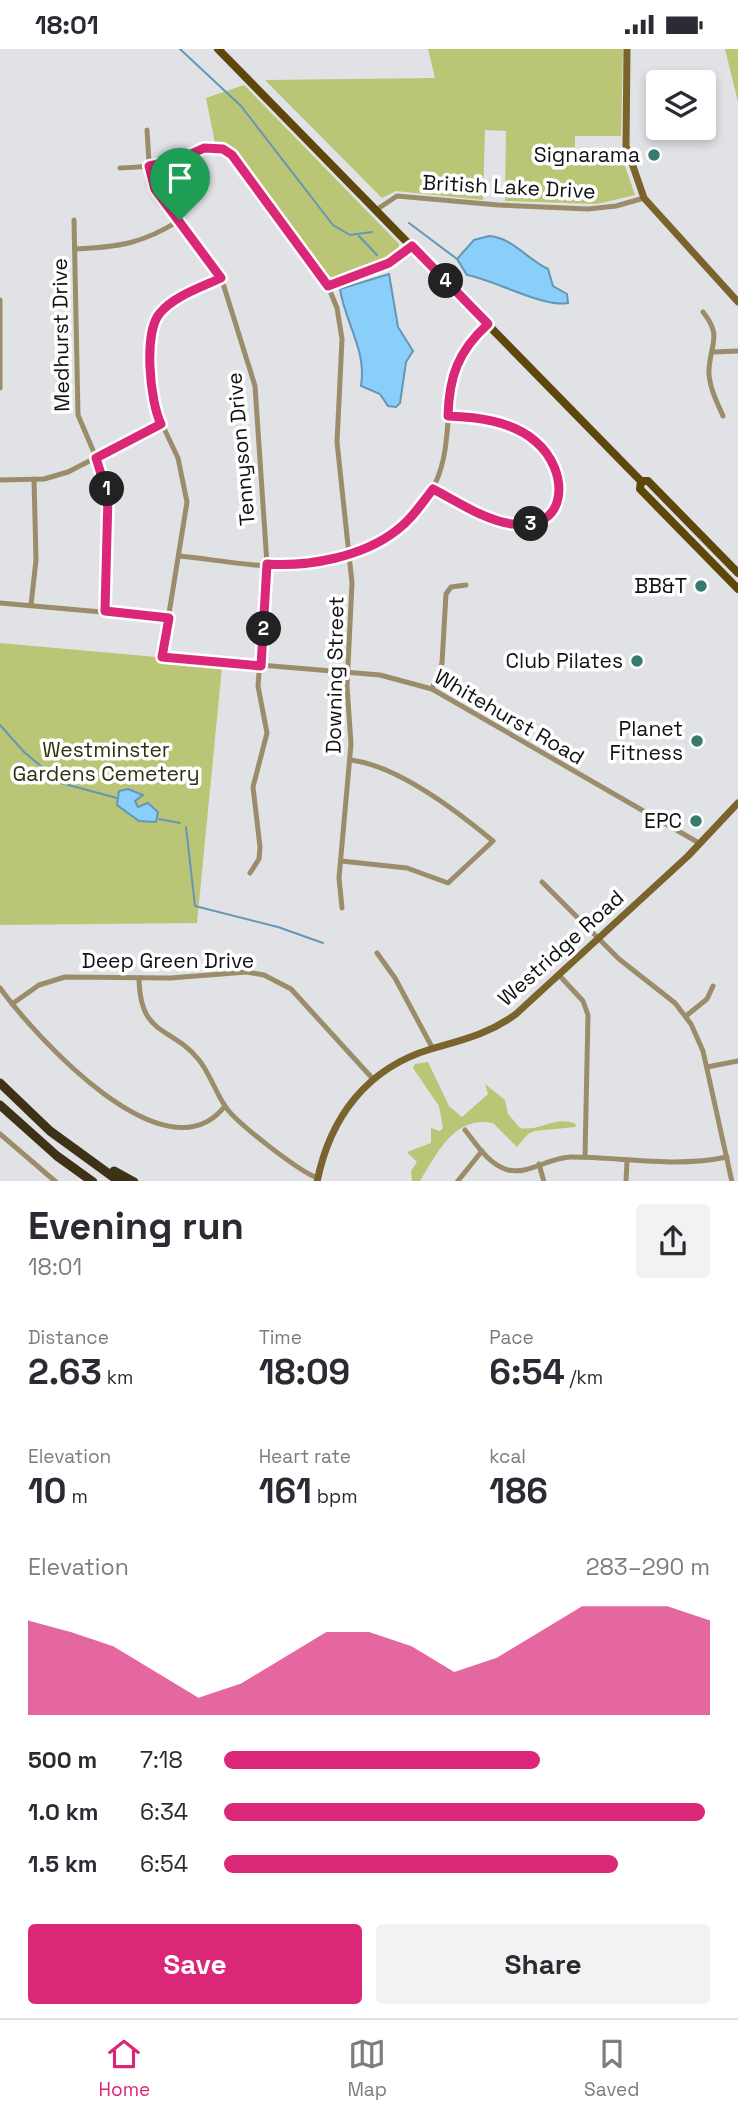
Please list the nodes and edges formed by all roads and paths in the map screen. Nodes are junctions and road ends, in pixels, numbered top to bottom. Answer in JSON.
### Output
{"nodes":[{"id":1,"x":218,"y":49,"type":"edge"},
{"id":2,"x":627,"y":49,"type":"edge"},
{"id":3,"x":147,"y":129,"type":"dead end"},
{"id":4,"x":149,"y":166,"type":"junction"},
{"id":5,"x":120,"y":168,"type":"dead end"},
{"id":6,"x":644,"y":198,"type":"junction"},
{"id":7,"x":376,"y":210,"type":"junction"},
{"id":8,"x":74,"y":220,"type":"dead end"},
{"id":9,"x":180,"y":220,"type":"junction"},
{"id":10,"x":412,"y":246,"type":"junction"},
{"id":11,"x":75,"y":249,"type":"junction"},
{"id":12,"x":221,"y":278,"type":"junction"},
{"id":13,"x":328,"y":286,"type":"junction"},
{"id":14,"x":0,"y":300,"type":"edge"},
{"id":15,"x":738,"y":302,"type":"edge"},
{"id":16,"x":703,"y":312,"type":"dead end"},
{"id":17,"x":488,"y":324,"type":"junction"},
{"id":18,"x":738,"y":351,"type":"edge"},
{"id":19,"x":713,"y":352,"type":"junction"},
{"id":20,"x":0,"y":388,"type":"edge"},
{"id":21,"x":448,"y":416,"type":"junction"},
{"id":22,"x":723,"y":416,"type":"dead end"},
{"id":23,"x":161,"y":424,"type":"junction"},
{"id":24,"x":96,"y":458,"type":"junction"},
{"id":25,"x":34,"y":479,"type":"junction"},
{"id":26,"x":0,"y":480,"type":"edge"},
{"id":27,"x":641,"y":481,"type":"junction"},
{"id":28,"x":433,"y":489,"type":"junction"},
{"id":29,"x":698,"y":548,"type":"junction"},
{"id":30,"x":350,"y":552,"type":"junction"},
{"id":31,"x":180,"y":556,"type":"junction"},
{"id":32,"x":723,"y":558,"type":"junction"},
{"id":33,"x":267,"y":564,"type":"junction"},
{"id":34,"x":738,"y":573,"type":"edge"},
{"id":35,"x":466,"y":585,"type":"dead end"},
{"id":36,"x":738,"y":589,"type":"edge"},
{"id":37,"x":0,"y":603,"type":"edge"},
{"id":38,"x":32,"y":605,"type":"junction"},
{"id":39,"x":105,"y":611,"type":"junction"},
{"id":40,"x":169,"y":618,"type":"junction"},
{"id":41,"x":261,"y":666,"type":"junction"},
{"id":42,"x":348,"y":672,"type":"junction"},
{"id":43,"x":432,"y":689,"type":"junction"},
{"id":44,"x":350,"y":759,"type":"junction"},
{"id":45,"x":738,"y":803,"type":"edge"},
{"id":46,"x":699,"y":843,"type":"junction"},
{"id":47,"x":341,"y":861,"type":"junction"},
{"id":48,"x":250,"y":873,"type":"dead end"},
{"id":49,"x":542,"y":882,"type":"dead end"},
{"id":50,"x":342,"y":908,"type":"dead end"},
{"id":51,"x":598,"y":939,"type":"junction"},
{"id":52,"x":377,"y":953,"type":"dead end"},
{"id":53,"x":558,"y":974,"type":"junction"},
{"id":54,"x":139,"y":978,"type":"junction"},
{"id":55,"x":713,"y":986,"type":"dead end"},
{"id":56,"x":0,"y":988,"type":"edge"},
{"id":57,"x":12,"y":1004,"type":"junction"},
{"id":58,"x":685,"y":1016,"type":"junction"},
{"id":59,"x":433,"y":1049,"type":"junction"},
{"id":60,"x":738,"y":1061,"type":"edge"},
{"id":61,"x":707,"y":1067,"type":"junction"},
{"id":62,"x":373,"y":1079,"type":"junction"},
{"id":63,"x":0,"y":1083,"type":"edge"},
{"id":64,"x":0,"y":1105,"type":"edge"},
{"id":65,"x":225,"y":1106,"type":"junction"},
{"id":66,"x":465,"y":1130,"type":"dead end"},
{"id":67,"x":50,"y":1131,"type":"junction"},
{"id":68,"x":0,"y":1134,"type":"edge"},
{"id":69,"x":482,"y":1151,"type":"junction"},
{"id":70,"x":585,"y":1157,"type":"junction"},
{"id":71,"x":727,"y":1157,"type":"junction"},
{"id":72,"x":627,"y":1160,"type":"junction"},
{"id":73,"x":539,"y":1164,"type":"junction"},
{"id":74,"x":318,"y":1180,"type":"edge"},
{"id":75,"x":56,"y":1181,"type":"edge"},
{"id":76,"x":93,"y":1181,"type":"edge"},
{"id":77,"x":120,"y":1181,"type":"edge"},
{"id":78,"x":134,"y":1181,"type":"edge"},
{"id":79,"x":457,"y":1181,"type":"edge"},
{"id":80,"x":544,"y":1181,"type":"edge"},
{"id":81,"x":626,"y":1181,"type":"edge"},
{"id":82,"x":732,"y":1181,"type":"edge"}],
"edges":[{"from":1,"to":7,"type":"main road"},
{"from":2,"to":6,"type":"main road"},
{"from":3,"to":4,"type":"street","name":"Tennyson Drive"},
{"from":4,"to":5,"type":"street","name":"Downing Street"},
{"from":4,"to":9,"type":"street","name":"Tennyson Drive"},
{"from":4,"to":13,"type":"street","name":"Downing Street"},
{"from":6,"to":7,"type":"street","name":"British Lake Drive"},
{"from":6,"to":15,"type":"main road"},
{"from":7,"to":10,"type":"main road"},
{"from":8,"to":11,"type":"street","name":"Medhurst Drive"},
{"from":9,"to":11,"type":"street"},
{"from":9,"to":12,"type":"street","name":"Tennyson Drive"},
{"from":10,"to":13,"type":"street"},
{"from":10,"to":17,"type":"main road"},
{"from":11,"to":24,"type":"street","name":"Medhurst Drive"},
{"from":12,"to":23,"type":"street"},
{"from":12,"to":33,"type":"street","name":"Tennyson Drive"},
{"from":13,"to":30,"type":"street","name":"Downing Street"},
{"from":14,"to":20,"type":"street"},
{"from":16,"to":19,"type":"street"},
{"from":17,"to":21,"type":"street"},
{"from":17,"to":27,"type":"main road"},
{"from":18,"to":19,"type":"street"},
{"from":19,"to":22,"type":"street"},
{"from":21,"to":28,"type":"street"},
{"from":21,"to":28,"type":"street"},
{"from":23,"to":24,"type":"street"},
{"from":23,"to":31,"type":"street"},
{"from":24,"to":25,"type":"street"},
{"from":24,"to":39,"type":"street","name":"Medhurst Drive"},
{"from":25,"to":26,"type":"street"},
{"from":25,"to":38,"type":"street"},
{"from":27,"to":29,"type":"main road"},
{"from":27,"to":32,"type":"main road"},
{"from":28,"to":30,"type":"street"},
{"from":29,"to":32,"type":"main road"},
{"from":29,"to":36,"type":"main road"},
{"from":30,"to":33,"type":"street"},
{"from":30,"to":42,"type":"street","name":"Downing Street"},
{"from":31,"to":33,"type":"street"},
{"from":31,"to":40,"type":"street"},
{"from":32,"to":34,"type":"main road"},
{"from":33,"to":41,"type":"street","name":"Tennyson Drive"},
{"from":35,"to":43,"type":"street"},
{"from":37,"to":38,"type":"street"},
{"from":38,"to":39,"type":"street"},
{"from":39,"to":40,"type":"street"},
{"from":40,"to":41,"type":"street","name":"Whitehurst Road"},
{"from":41,"to":42,"type":"street","name":"Whitehurst Road"},
{"from":41,"to":48,"type":"street","name":"Tennyson Drive"},
{"from":42,"to":43,"type":"street","name":"Whitehurst Road"},
{"from":42,"to":44,"type":"street","name":"Downing Street"},
{"from":43,"to":46,"type":"street","name":"Whitehurst Road"},
{"from":44,"to":47,"type":"street","name":"Downing Street"},
{"from":44,"to":47,"type":"street"},
{"from":45,"to":46,"type":"main road","name":"Westridge Road"},
{"from":46,"to":51,"type":"main road","name":"Westridge Road"},
{"from":47,"to":50,"type":"street","name":"Downing Street"},
{"from":49,"to":51,"type":"street"},
{"from":51,"to":53,"type":"main road","name":"Westridge Road"},
{"from":51,"to":58,"type":"street"},
{"from":52,"to":59,"type":"street"},
{"from":53,"to":59,"type":"main road","name":"Westridge Road"},
{"from":53,"to":70,"type":"street"},
{"from":54,"to":57,"type":"street","name":"Deep Green Drive"},
{"from":54,"to":62,"type":"street","name":"Deep Green Drive"},
{"from":54,"to":65,"type":"street"},
{"from":55,"to":58,"type":"street"},
{"from":56,"to":57,"type":"street"},
{"from":57,"to":65,"type":"street"},
{"from":58,"to":61,"type":"street"},
{"from":59,"to":62,"type":"main road","name":"Westridge Road"},
{"from":60,"to":61,"type":"street"},
{"from":61,"to":71,"type":"street"},
{"from":62,"to":74,"type":"main road","name":"Westridge Road"},
{"from":63,"to":67,"type":"highway"},
{"from":64,"to":76,"type":"highway"},
{"from":65,"to":74,"type":"street"},
{"from":66,"to":69,"type":"street"},
{"from":67,"to":77,"type":"highway"},
{"from":67,"to":78,"type":"highway"},
{"from":68,"to":75,"type":"street"},
{"from":69,"to":73,"type":"street"},
{"from":69,"to":79,"type":"street"},
{"from":70,"to":72,"type":"street"},
{"from":70,"to":73,"type":"street"},
{"from":71,"to":72,"type":"street"},
{"from":71,"to":82,"type":"street"},
{"from":72,"to":81,"type":"street"},
{"from":73,"to":80,"type":"street"}]}
